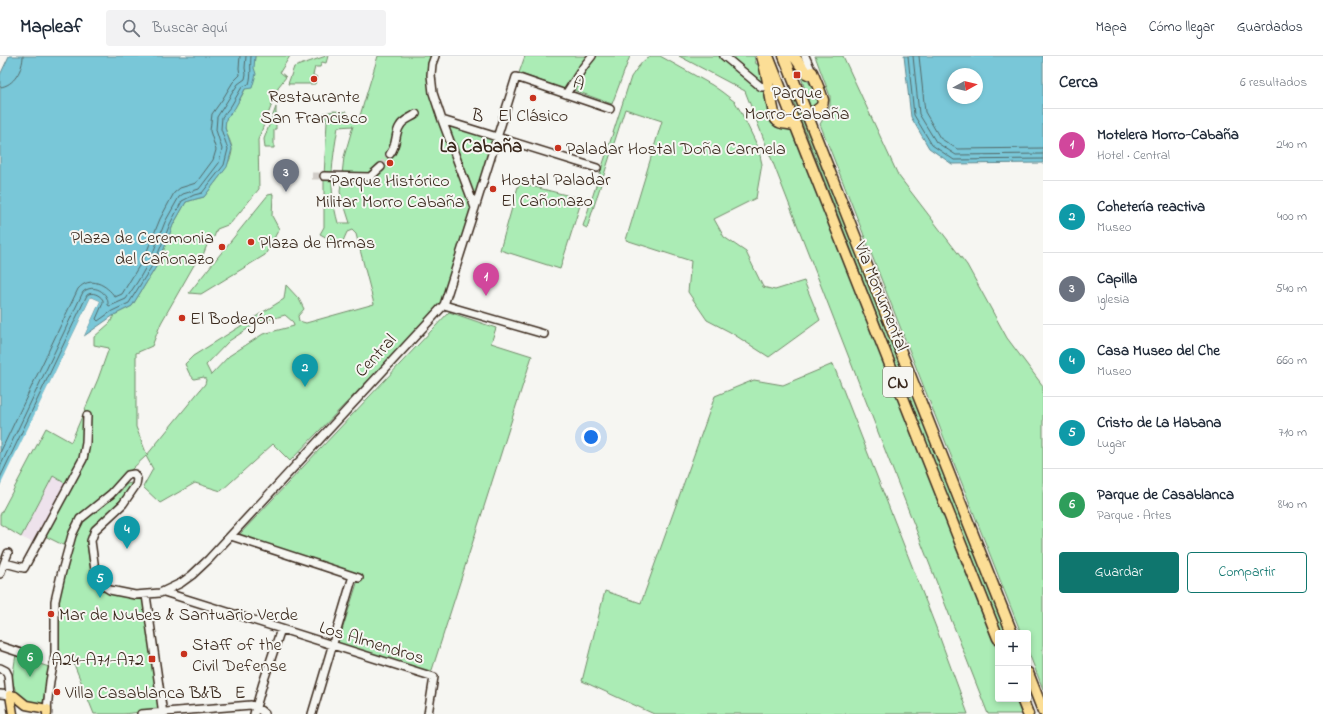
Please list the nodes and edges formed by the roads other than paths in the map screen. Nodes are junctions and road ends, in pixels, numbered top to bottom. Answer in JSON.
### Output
{"nodes":[{"id":1,"x":435,"y":56,"type":"edge"},
{"id":2,"x":592,"y":56,"type":"edge"},
{"id":3,"x":724,"y":56,"type":"edge"},
{"id":4,"x":762,"y":56,"type":"edge"},
{"id":5,"x":768,"y":56,"type":"edge"},
{"id":6,"x":784,"y":56,"type":"edge"},
{"id":7,"x":794,"y":56,"type":"edge"},
{"id":8,"x":805,"y":56,"type":"edge"},
{"id":9,"x":812,"y":72,"type":"junction"},
{"id":10,"x":516,"y":77,"type":"joint"},
{"id":11,"x":778,"y":81,"type":"junction"},
{"id":12,"x":768,"y":86,"type":"junction"},
{"id":13,"x":798,"y":91,"type":"junction"},
{"id":14,"x":566,"y":94,"type":"junction"},
{"id":15,"x":610,"y":109,"type":"dead end"},
{"id":16,"x":790,"y":110,"type":"junction"},
{"id":17,"x":416,"y":114,"type":"dead end"},
{"id":18,"x":808,"y":117,"type":"junction"},
{"id":19,"x":442,"y":120,"type":"junction"},
{"id":20,"x":796,"y":126,"type":"junction"},
{"id":21,"x":497,"y":136,"type":"junction"},
{"id":22,"x":392,"y":152,"type":"tunnel mouth"},
{"id":23,"x":381,"y":167,"type":"tunnel mouth"},
{"id":24,"x":595,"y":167,"type":"dead end"},
{"id":25,"x":328,"y":177,"type":"tunnel mouth"},
{"id":26,"x":476,"y":208,"type":"junction"},
{"id":27,"x":444,"y":305,"type":"junction"},
{"id":28,"x":544,"y":334,"type":"dead end"},
{"id":29,"x":87,"y":416,"type":"dead end"},
{"id":30,"x":231,"y":536,"type":"junction"},
{"id":31,"x":8,"y":553,"type":"dead end"},
{"id":32,"x":5,"y":563,"type":"junction"},
{"id":33,"x":0,"y":574,"type":"edge"},
{"id":34,"x":162,"y":593,"type":"junction"},
{"id":35,"x":147,"y":602,"type":"junction"},
{"id":36,"x":282,"y":629,"type":"junction"},
{"id":37,"x":995,"y":630,"type":"edge"},
{"id":38,"x":1011,"y":630,"type":"edge"},
{"id":39,"x":332,"y":645,"type":"junction"},
{"id":40,"x":0,"y":646,"type":"edge"},
{"id":41,"x":27,"y":655,"type":"dead end"},
{"id":42,"x":0,"y":668,"type":"edge"},
{"id":43,"x":1031,"y":681,"type":"edge"},
{"id":44,"x":0,"y":694,"type":"edge"},
{"id":45,"x":12,"y":696,"type":"junction"},
{"id":46,"x":1023,"y":702,"type":"edge"},
{"id":47,"x":255,"y":711,"type":"edge"},
{"id":48,"x":1043,"y":711,"type":"edge"},
{"id":49,"x":47,"y":712,"type":"edge"},
{"id":50,"x":163,"y":713,"type":"edge"},
{"id":51,"x":13,"y":714,"type":"edge"},
{"id":52,"x":141,"y":714,"type":"edge"},
{"id":53,"x":265,"y":714,"type":"edge"},
{"id":54,"x":312,"y":714,"type":"edge"},
{"id":55,"x":428,"y":714,"type":"edge"},
{"id":56,"x":1028,"y":714,"type":"edge"}],
"edges":[{"from":1,"to":19,"type":"street"},
{"from":2,"to":14,"type":"street"},
{"from":3,"to":12,"type":"street"},
{"from":4,"to":11,"type":"highway"},
{"from":4,"to":12,"type":"highway"},
{"from":5,"to":11,"type":"highway","name":"Vía Monumental","number":"CN"},
{"from":6,"to":13,"type":"highway","name":"Vía Monumental","number":"CN"},
{"from":7,"to":9,"type":"highway"},
{"from":8,"to":9,"type":"street"},
{"from":9,"to":18,"type":"highway"},
{"from":10,"to":14,"type":"street","name":"A"},
{"from":10,"to":21,"type":"street","name":"Central"},
{"from":11,"to":16,"type":"highway","name":"Vía Monumental","number":"CN"},
{"from":12,"to":20,"type":"highway"},
{"from":13,"to":16,"type":"highway"},
{"from":13,"to":18,"type":"highway","name":"Vía Monumental","number":"CN"},
{"from":14,"to":15,"type":"street","name":"A"},
{"from":16,"to":20,"type":"highway","name":"Vía Monumental","number":"CN"},
{"from":17,"to":22,"type":"street"},
{"from":18,"to":38,"type":"highway","name":"Vía Monumental","number":"CN"},
{"from":19,"to":21,"type":"street","name":"B"},
{"from":19,"to":26,"type":"street"},
{"from":20,"to":37,"type":"highway","name":"Vía Monumental","number":"CN"},
{"from":21,"to":24,"type":"street","name":"B"},
{"from":21,"to":26,"type":"street","name":"Central"},
{"from":23,"to":25,"type":"street"},
{"from":26,"to":27,"type":"street","name":"Central"},
{"from":27,"to":28,"type":"street"},
{"from":27,"to":30,"type":"street","name":"Central"},
{"from":29,"to":32,"type":"street"},
{"from":30,"to":34,"type":"street","name":"Central"},
{"from":30,"to":39,"type":"street"},
{"from":31,"to":32,"type":"street"},
{"from":32,"to":33,"type":"street"},
{"from":34,"to":35,"type":"street"},
{"from":34,"to":35,"type":"street"},
{"from":34,"to":36,"type":"street","name":"Los Almendros"},
{"from":35,"to":49,"type":"street"},
{"from":35,"to":50,"type":"street"},
{"from":36,"to":39,"type":"street","name":"Los Almendros"},
{"from":36,"to":47,"type":"street"},
{"from":39,"to":54,"type":"street"},
{"from":39,"to":55,"type":"street","name":"Los Almendros"},
{"from":40,"to":41,"type":"street"},
{"from":42,"to":45,"type":"street"},
{"from":43,"to":48,"type":"highway"},
{"from":44,"to":45,"type":"street"},
{"from":45,"to":49,"type":"main road"},
{"from":45,"to":51,"type":"main road"},
{"from":46,"to":56,"type":"highway"},
{"from":47,"to":50,"type":"street","name":"E"},
{"from":47,"to":53,"type":"street","name":"E"},
{"from":50,"to":52,"type":"street","name":"E"}]}
